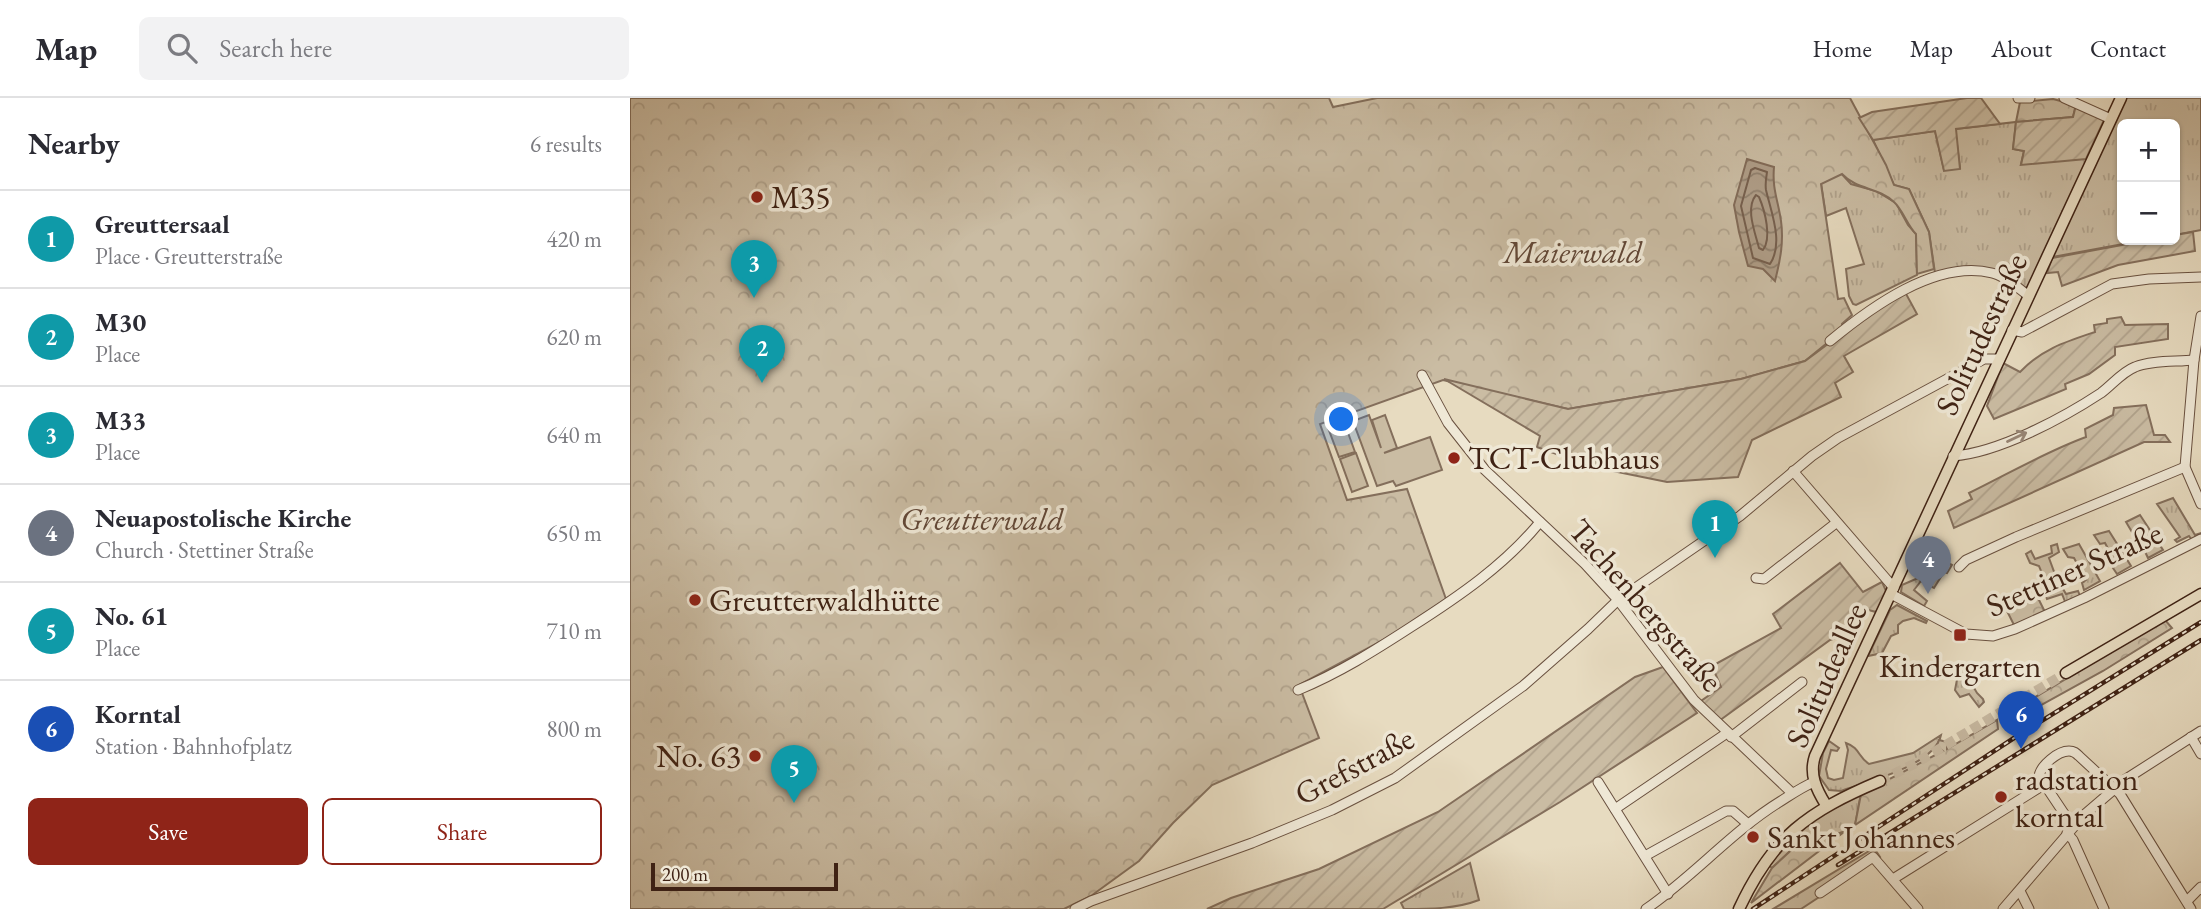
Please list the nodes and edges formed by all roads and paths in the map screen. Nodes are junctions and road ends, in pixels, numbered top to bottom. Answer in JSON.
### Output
{"nodes":[{"id":1,"x":2018,"y":98,"type":"edge"},
{"id":2,"x":2031,"y":98,"type":"edge"},
{"id":3,"x":2064,"y":98,"type":"edge"},
{"id":4,"x":2120,"y":98,"type":"edge"},
{"id":5,"x":2111,"y":119,"type":"junction"},
{"id":6,"x":2201,"y":277,"type":"edge"},
{"id":7,"x":2029,"y":296,"type":"junction"},
{"id":8,"x":2201,"y":316,"type":"edge"},
{"id":9,"x":2012,"y":330,"type":"junction"},
{"id":10,"x":1830,"y":341,"type":"dead end"},
{"id":11,"x":1998,"y":359,"type":"junction"},
{"id":12,"x":2194,"y":360,"type":"junction"},
{"id":13,"x":1422,"y":375,"type":"dead end"},
{"id":14,"x":2197,"y":404,"type":"edge"},
{"id":15,"x":1953,"y":456,"type":"junction"},
{"id":16,"x":2185,"y":467,"type":"junction"},
{"id":17,"x":1793,"y":471,"type":"junction"},
{"id":18,"x":2197,"y":488,"type":"edge"},
{"id":19,"x":2201,"y":504,"type":"edge"},
{"id":20,"x":1540,"y":522,"type":"junction"},
{"id":21,"x":1836,"y":523,"type":"junction"},
{"id":22,"x":2201,"y":539,"type":"edge"},
{"id":23,"x":1959,"y":567,"type":"dead end"},
{"id":24,"x":1756,"y":578,"type":"dead end"},
{"id":25,"x":1892,"y":591,"type":"junction"},
{"id":26,"x":2201,"y":594,"type":"edge"},
{"id":27,"x":1618,"y":600,"type":"junction"},
{"id":28,"x":2066,"y":673,"type":"tunnel mouth"},
{"id":29,"x":1802,"y":682,"type":"dead end"},
{"id":30,"x":1298,"y":690,"type":"dead end"},
{"id":31,"x":2201,"y":731,"type":"edge"},
{"id":32,"x":1729,"y":735,"type":"junction"},
{"id":33,"x":2192,"y":737,"type":"junction"},
{"id":34,"x":2201,"y":754,"type":"edge"},
{"id":35,"x":1880,"y":781,"type":"tunnel mouth"},
{"id":36,"x":1598,"y":782,"type":"dead end"},
{"id":37,"x":1814,"y":782,"type":"junction"},
{"id":38,"x":2045,"y":785,"type":"junction"},
{"id":39,"x":2115,"y":788,"type":"junction"},
{"id":40,"x":1792,"y":793,"type":"junction"},
{"id":41,"x":1826,"y":806,"type":"junction"},
{"id":42,"x":1615,"y":808,"type":"junction"},
{"id":43,"x":1748,"y":824,"type":"junction"},
{"id":44,"x":2068,"y":827,"type":"junction"},
{"id":45,"x":1645,"y":856,"type":"junction"},
{"id":46,"x":1893,"y":879,"type":"junction"},
{"id":47,"x":2201,"y":887,"type":"edge"},
{"id":48,"x":2020,"y":891,"type":"junction"},
{"id":49,"x":1821,"y":893,"type":"dead end"},
{"id":50,"x":1668,"y":894,"type":"junction"},
{"id":51,"x":2188,"y":905,"type":"edge"},
{"id":52,"x":1075,"y":909,"type":"edge"},
{"id":53,"x":1646,"y":909,"type":"edge"},
{"id":54,"x":1739,"y":909,"type":"edge"},
{"id":55,"x":1918,"y":909,"type":"edge"},
{"id":56,"x":2003,"y":909,"type":"edge"},
{"id":57,"x":2029,"y":909,"type":"edge"},
{"id":58,"x":2105,"y":909,"type":"edge"}],
"edges":[{"from":1,"to":2,"type":"street"},
{"from":3,"to":5,"type":"street"},
{"from":4,"to":5,"type":"main road","name":"Solitudestraße"},
{"from":5,"to":7,"type":"main road","name":"Solitudestraße"},
{"from":6,"to":9,"type":"street"},
{"from":7,"to":9,"type":"main road","name":"Solitudestraße"},
{"from":7,"to":10,"type":"street"},
{"from":8,"to":12,"type":"street"},
{"from":9,"to":11,"type":"main road","name":"Solitudestraße"},
{"from":11,"to":15,"type":"main road","name":"Solitudestraße"},
{"from":11,"to":17,"type":"street","name":"Grefstraße"},
{"from":12,"to":14,"type":"street"},
{"from":15,"to":12,"type":"street","one_way":true},
{"from":13,"to":20,"type":"street","name":"Tachenbergstraße"},
{"from":14,"to":16,"type":"street"},
{"from":15,"to":25,"type":"main road","name":"Solitudestraße"},
{"from":16,"to":18,"type":"street"},
{"from":16,"to":23,"type":"street"},
{"from":17,"to":21,"type":"street"},
{"from":17,"to":27,"type":"street","name":"Grefstraße"},
{"from":18,"to":19,"type":"street"},
{"from":20,"to":27,"type":"street","name":"Tachenbergstraße"},
{"from":20,"to":30,"type":"street"},
{"from":21,"to":24,"type":"street"},
{"from":21,"to":25,"type":"street"},
{"from":22,"to":25,"type":"street","name":"Stettiner Straße"},
{"from":25,"to":37,"type":"main road","name":"Solitudeallee"},
{"from":26,"to":28,"type":"main road"},
{"from":27,"to":32,"type":"street","name":"Tachenbergstraße"},
{"from":27,"to":52,"type":"street","name":"Grefstraße"},
{"from":29,"to":32,"type":"street"},
{"from":31,"to":33,"type":"street"},
{"from":32,"to":40,"type":"street","name":"Tachenbergstraße"},
{"from":32,"to":42,"type":"street"},
{"from":33,"to":34,"type":"street"},
{"from":33,"to":39,"type":"street"},
{"from":35,"to":41,"type":"main road"},
{"from":36,"to":42,"type":"street"},
{"from":37,"to":40,"type":"street"},
{"from":37,"to":41,"type":"main road","name":"Solitudeallee"},
{"from":38,"to":39,"type":"street"},
{"from":38,"to":44,"type":"street"},
{"from":38,"to":46,"type":"street"},
{"from":39,"to":44,"type":"street"},
{"from":39,"to":51,"type":"street"},
{"from":40,"to":43,"type":"street"},
{"from":41,"to":54,"type":"main road"},
{"from":42,"to":45,"type":"street"},
{"from":43,"to":45,"type":"street"},
{"from":43,"to":50,"type":"street"},
{"from":44,"to":48,"type":"street"},
{"from":44,"to":58,"type":"street"},
{"from":45,"to":50,"type":"street"},
{"from":46,"to":49,"type":"street"},
{"from":46,"to":55,"type":"street"},
{"from":47,"to":51,"type":"street"},
{"from":48,"to":56,"type":"street"},
{"from":48,"to":57,"type":"street"},
{"from":50,"to":53,"type":"street"}]}
